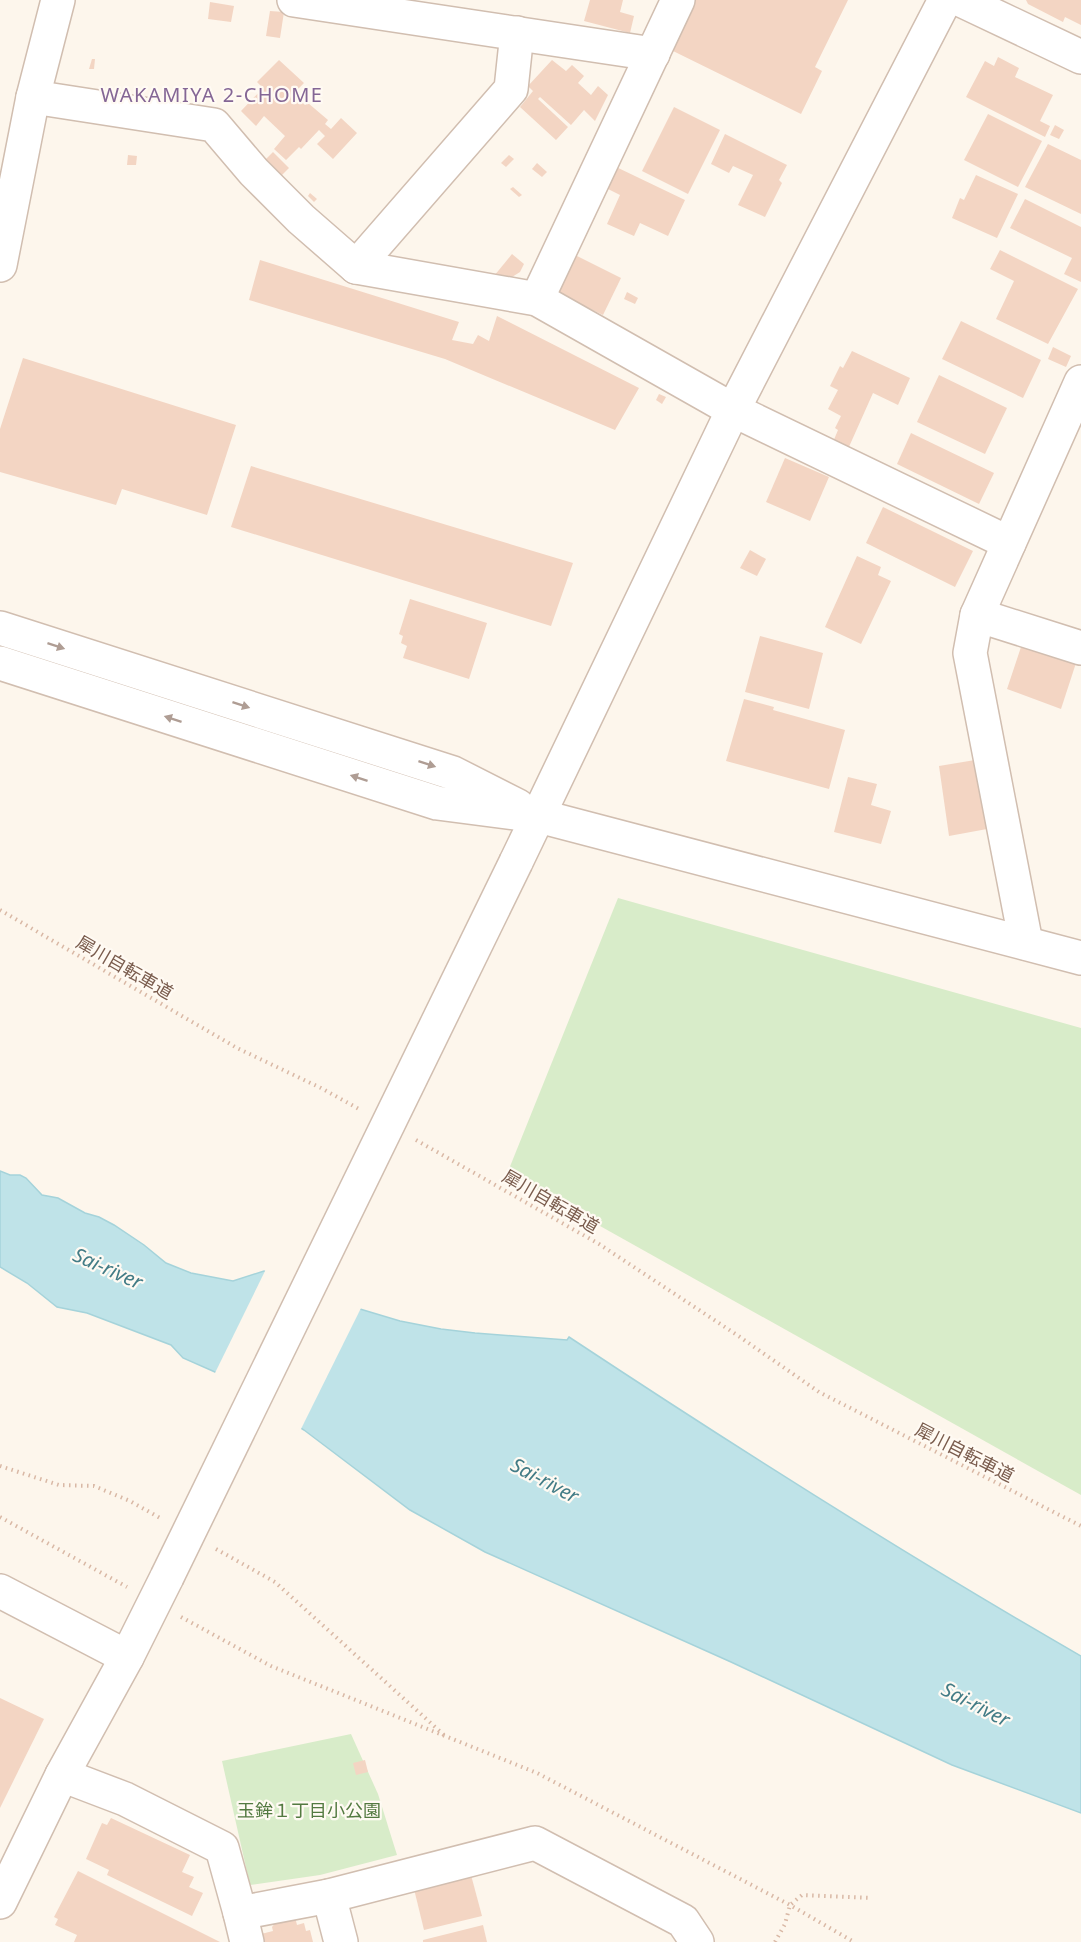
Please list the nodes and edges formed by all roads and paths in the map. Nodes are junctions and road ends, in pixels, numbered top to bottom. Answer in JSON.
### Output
{"nodes":[{"id":1,"x":58,"y":0,"type":"edge"},
{"id":2,"x":294,"y":0,"type":"edge"},
{"id":3,"x":678,"y":0,"type":"edge"},
{"id":4,"x":945,"y":0,"type":"edge"},
{"id":5,"x":961,"y":0,"type":"edge"},
{"id":6,"x":367,"y":5,"type":"edge"},
{"id":7,"x":516,"y":33,"type":"junction"},
{"id":8,"x":653,"y":54,"type":"junction"},
{"id":9,"x":1081,"y":57,"type":"edge"},
{"id":10,"x":33,"y":97,"type":"junction"},
{"id":11,"x":0,"y":265,"type":"edge"},
{"id":12,"x":356,"y":267,"type":"junction"},
{"id":13,"x":537,"y":299,"type":"junction"},
{"id":14,"x":1081,"y":382,"type":"edge"},
{"id":15,"x":733,"y":410,"type":"junction"},
{"id":16,"x":1009,"y":543,"type":"junction"},
{"id":17,"x":977,"y":615,"type":"junction"},
{"id":18,"x":0,"y":628,"type":"edge"},
{"id":19,"x":1081,"y":648,"type":"edge"},
{"id":20,"x":0,"y":663,"type":"edge"},
{"id":21,"x":538,"y":816,"type":"junction"},
{"id":22,"x":0,"y":910,"type":"edge"},
{"id":23,"x":1026,"y":943,"type":"junction"},
{"id":24,"x":1081,"y":958,"type":"edge"},
{"id":25,"x":362,"y":1111,"type":"dead end"},
{"id":26,"x":413,"y":1139,"type":"dead end"},
{"id":27,"x":0,"y":1466,"type":"edge"},
{"id":28,"x":0,"y":1517,"type":"edge"},
{"id":29,"x":161,"y":1519,"type":"dead end"},
{"id":30,"x":1081,"y":1526,"type":"edge"},
{"id":31,"x":213,"y":1547,"type":"dead end"},
{"id":32,"x":161,"y":1590,"type":"junction"},
{"id":33,"x":0,"y":1591,"type":"edge"},
{"id":34,"x":127,"y":1657,"type":"junction"},
{"id":35,"x":448,"y":1738,"type":"junction"},
{"id":36,"x":62,"y":1775,"type":"junction"},
{"id":37,"x":329,"y":1896,"type":"junction"},
{"id":38,"x":872,"y":1898,"type":"dead end"},
{"id":39,"x":0,"y":1902,"type":"edge"},
{"id":40,"x":790,"y":1905,"type":"junction"},
{"id":41,"x":243,"y":1928,"type":"edge"},
{"id":42,"x":688,"y":1940,"type":"edge"},
{"id":43,"x":341,"y":1942,"type":"edge"},
{"id":44,"x":775,"y":1942,"type":"edge"},
{"id":45,"x":854,"y":1942,"type":"edge"}],
"edges":[{"from":1,"to":10,"type":"street"},
{"from":2,"to":6,"type":"street"},
{"from":3,"to":8,"type":"street"},
{"from":4,"to":15,"type":"street"},
{"from":5,"to":9,"type":"street"},
{"from":6,"to":7,"type":"street"},
{"from":7,"to":8,"type":"street"},
{"from":7,"to":12,"type":"street"},
{"from":8,"to":13,"type":"street"},
{"from":10,"to":11,"type":"street"},
{"from":10,"to":12,"type":"street"},
{"from":12,"to":13,"type":"street"},
{"from":13,"to":15,"type":"street"},
{"from":14,"to":16,"type":"street"},
{"from":15,"to":16,"type":"street"},
{"from":15,"to":21,"type":"street"},
{"from":16,"to":17,"type":"street"},
{"from":17,"to":19,"type":"street"},
{"from":17,"to":23,"type":"street"},
{"from":18,"to":21,"type":"street","one_way":true},
{"from":21,"to":20,"type":"street","one_way":true},
{"from":21,"to":23,"type":"street"},
{"from":21,"to":32,"type":"street","bridge":true},
{"from":22,"to":25,"type":"path","name":"犀川自転車道"},
{"from":23,"to":24,"type":"street"},
{"from":26,"to":30,"type":"path","name":"犀川自転車道"},
{"from":27,"to":29,"type":"path"},
{"from":28,"to":32,"type":"path"},
{"from":31,"to":35,"type":"path"},
{"from":32,"to":34,"type":"street"},
{"from":32,"to":35,"type":"path"},
{"from":33,"to":34,"type":"street"},
{"from":34,"to":36,"type":"street"},
{"from":35,"to":40,"type":"path"},
{"from":36,"to":39,"type":"street"},
{"from":36,"to":41,"type":"street"},
{"from":37,"to":41,"type":"street"},
{"from":37,"to":42,"type":"street"},
{"from":37,"to":43,"type":"street"},
{"from":38,"to":40,"type":"path"},
{"from":40,"to":44,"type":"path"},
{"from":40,"to":45,"type":"path"}]}
